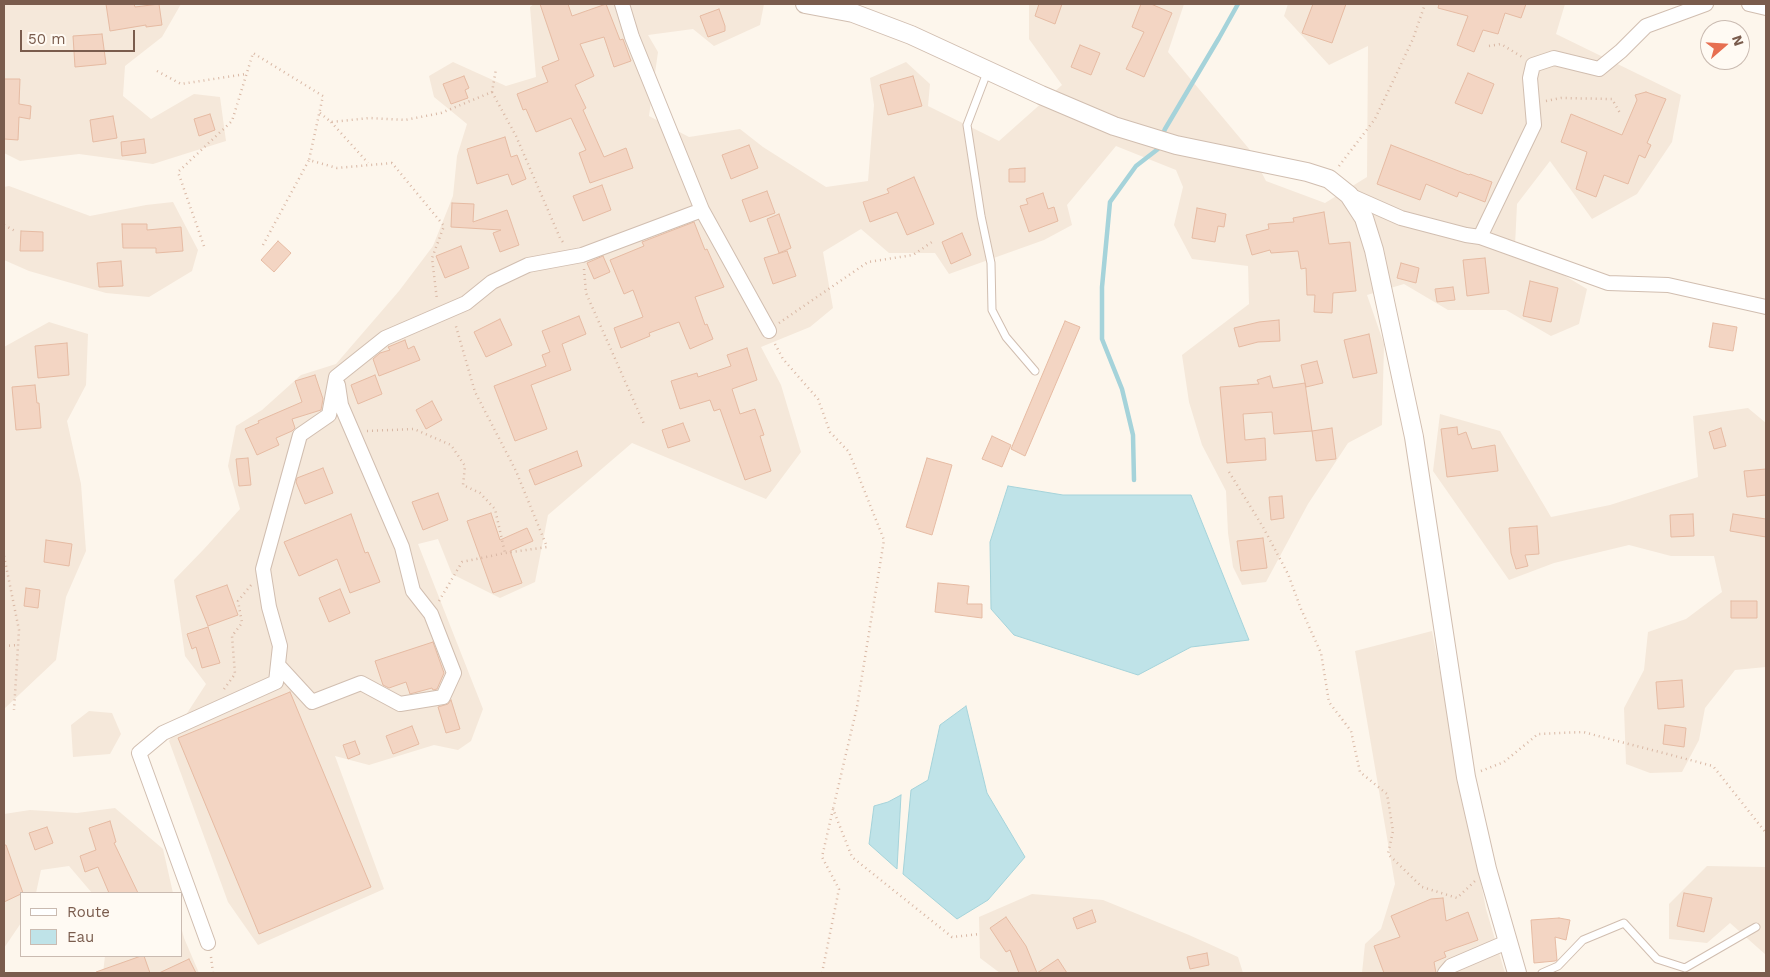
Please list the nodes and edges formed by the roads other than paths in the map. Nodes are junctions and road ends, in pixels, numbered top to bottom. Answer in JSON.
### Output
{"nodes":[{"id":1,"x":622,"y":4,"type":"edge"},
{"id":2,"x":805,"y":4,"type":"edge"},
{"id":3,"x":1706,"y":4,"type":"edge"},
{"id":4,"x":1749,"y":4,"type":"edge"},
{"id":5,"x":1766,"y":8,"type":"edge"},
{"id":6,"x":988,"y":70,"type":"junction"},
{"id":7,"x":1349,"y":195,"type":"junction"},
{"id":8,"x":702,"y":210,"type":"junction"},
{"id":9,"x":1480,"y":237,"type":"junction"},
{"id":10,"x":1766,"y":307,"type":"edge"},
{"id":11,"x":768,"y":330,"type":"road end"},
{"id":12,"x":1035,"y":372,"type":"dead end"},
{"id":13,"x":336,"y":377,"type":"junction"},
{"id":14,"x":278,"y":665,"type":"junction"},
{"id":15,"x":1756,"y":927,"type":"dead end"},
{"id":16,"x":1506,"y":942,"type":"junction"},
{"id":17,"x":208,"y":943,"type":"dead end"},
{"id":18,"x":1445,"y":973,"type":"edge"},
{"id":19,"x":1517,"y":973,"type":"edge"},
{"id":20,"x":1542,"y":973,"type":"edge"}],
"edges":[{"from":1,"to":8,"type":"street"},
{"from":2,"to":6,"type":"street"},
{"from":3,"to":9,"type":"street"},
{"from":4,"to":5,"type":"street"},
{"from":6,"to":7,"type":"street"},
{"from":6,"to":12,"type":"lane"},
{"from":7,"to":9,"type":"street"},
{"from":7,"to":16,"type":"street"},
{"from":8,"to":11,"type":"street"},
{"from":8,"to":13,"type":"street"},
{"from":9,"to":10,"type":"street"},
{"from":13,"to":14,"type":"street"},
{"from":13,"to":14,"type":"street"},
{"from":14,"to":17,"type":"street"},
{"from":15,"to":20,"type":"lane"},
{"from":16,"to":18,"type":"street"},
{"from":16,"to":19,"type":"street"}]}
